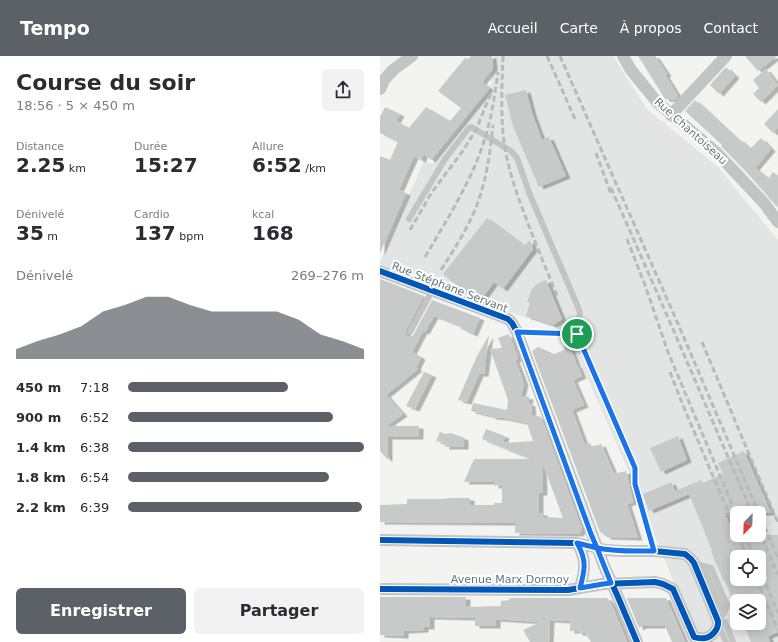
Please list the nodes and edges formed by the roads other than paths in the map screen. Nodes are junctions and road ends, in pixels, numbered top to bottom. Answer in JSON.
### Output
{"nodes":[{"id":1,"x":412,"y":56,"type":"edge"},
{"id":2,"x":622,"y":56,"type":"edge"},
{"id":3,"x":726,"y":56,"type":"edge"},
{"id":4,"x":380,"y":89,"type":"edge"},
{"id":5,"x":671,"y":115,"type":"junction"},
{"id":6,"x":409,"y":219,"type":"dead end"},
{"id":7,"x":778,"y":222,"type":"edge"},
{"id":8,"x":380,"y":271,"type":"edge"},
{"id":9,"x":432,"y":291,"type":"junction"},
{"id":10,"x":514,"y":327,"type":"junction"},
{"id":11,"x":410,"y":332,"type":"dead end"},
{"id":12,"x":577,"y":334,"type":"junction"},
{"id":13,"x":380,"y":540,"type":"edge"},
{"id":14,"x":577,"y":543,"type":"junction"},
{"id":15,"x":597,"y":548,"type":"junction"},
{"id":16,"x":654,"y":551,"type":"junction"},
{"id":17,"x":611,"y":583,"type":"junction"},
{"id":18,"x":580,"y":588,"type":"junction"},
{"id":19,"x":380,"y":589,"type":"edge"},
{"id":20,"x":721,"y":620,"type":"junction"},
{"id":21,"x":695,"y":640,"type":"edge"},
{"id":22,"x":637,"y":642,"type":"edge"},
{"id":23,"x":726,"y":642,"type":"edge"},
{"id":24,"x":733,"y":642,"type":"edge"}],
"edges":[{"from":1,"to":4,"type":"street"},
{"from":2,"to":5,"type":"street","name":"Rue Chantoiseau"},
{"from":3,"to":5,"type":"street"},
{"from":5,"to":7,"type":"street","name":"Rue Chantoiseau"},
{"from":6,"to":12,"type":"lane"},
{"from":8,"to":9,"type":"street","name":"Rue Stéphane Servant"},
{"from":9,"to":10,"type":"street","name":"Rue Stéphane Servant"},
{"from":9,"to":11,"type":"lane"},
{"from":10,"to":12,"type":"lane"},
{"from":10,"to":15,"type":"street"},
{"from":12,"to":16,"type":"lane"},
{"from":13,"to":14,"type":"street"},
{"from":14,"to":15,"type":"street"},
{"from":14,"to":18,"type":"street"},
{"from":15,"to":16,"type":"street"},
{"from":15,"to":17,"type":"street"},
{"from":16,"to":20,"type":"street"},
{"from":17,"to":18,"type":"street","name":"Avenue Marx Dormoy"},
{"from":17,"to":21,"type":"street","name":"Avenue Marx Dormoy"},
{"from":17,"to":22,"type":"street"},
{"from":18,"to":19,"type":"street","name":"Avenue Marx Dormoy"},
{"from":20,"to":21,"type":"street","name":"Avenue Marx Dormoy"},
{"from":20,"to":23,"type":"lane"},
{"from":20,"to":24,"type":"lane"}]}
